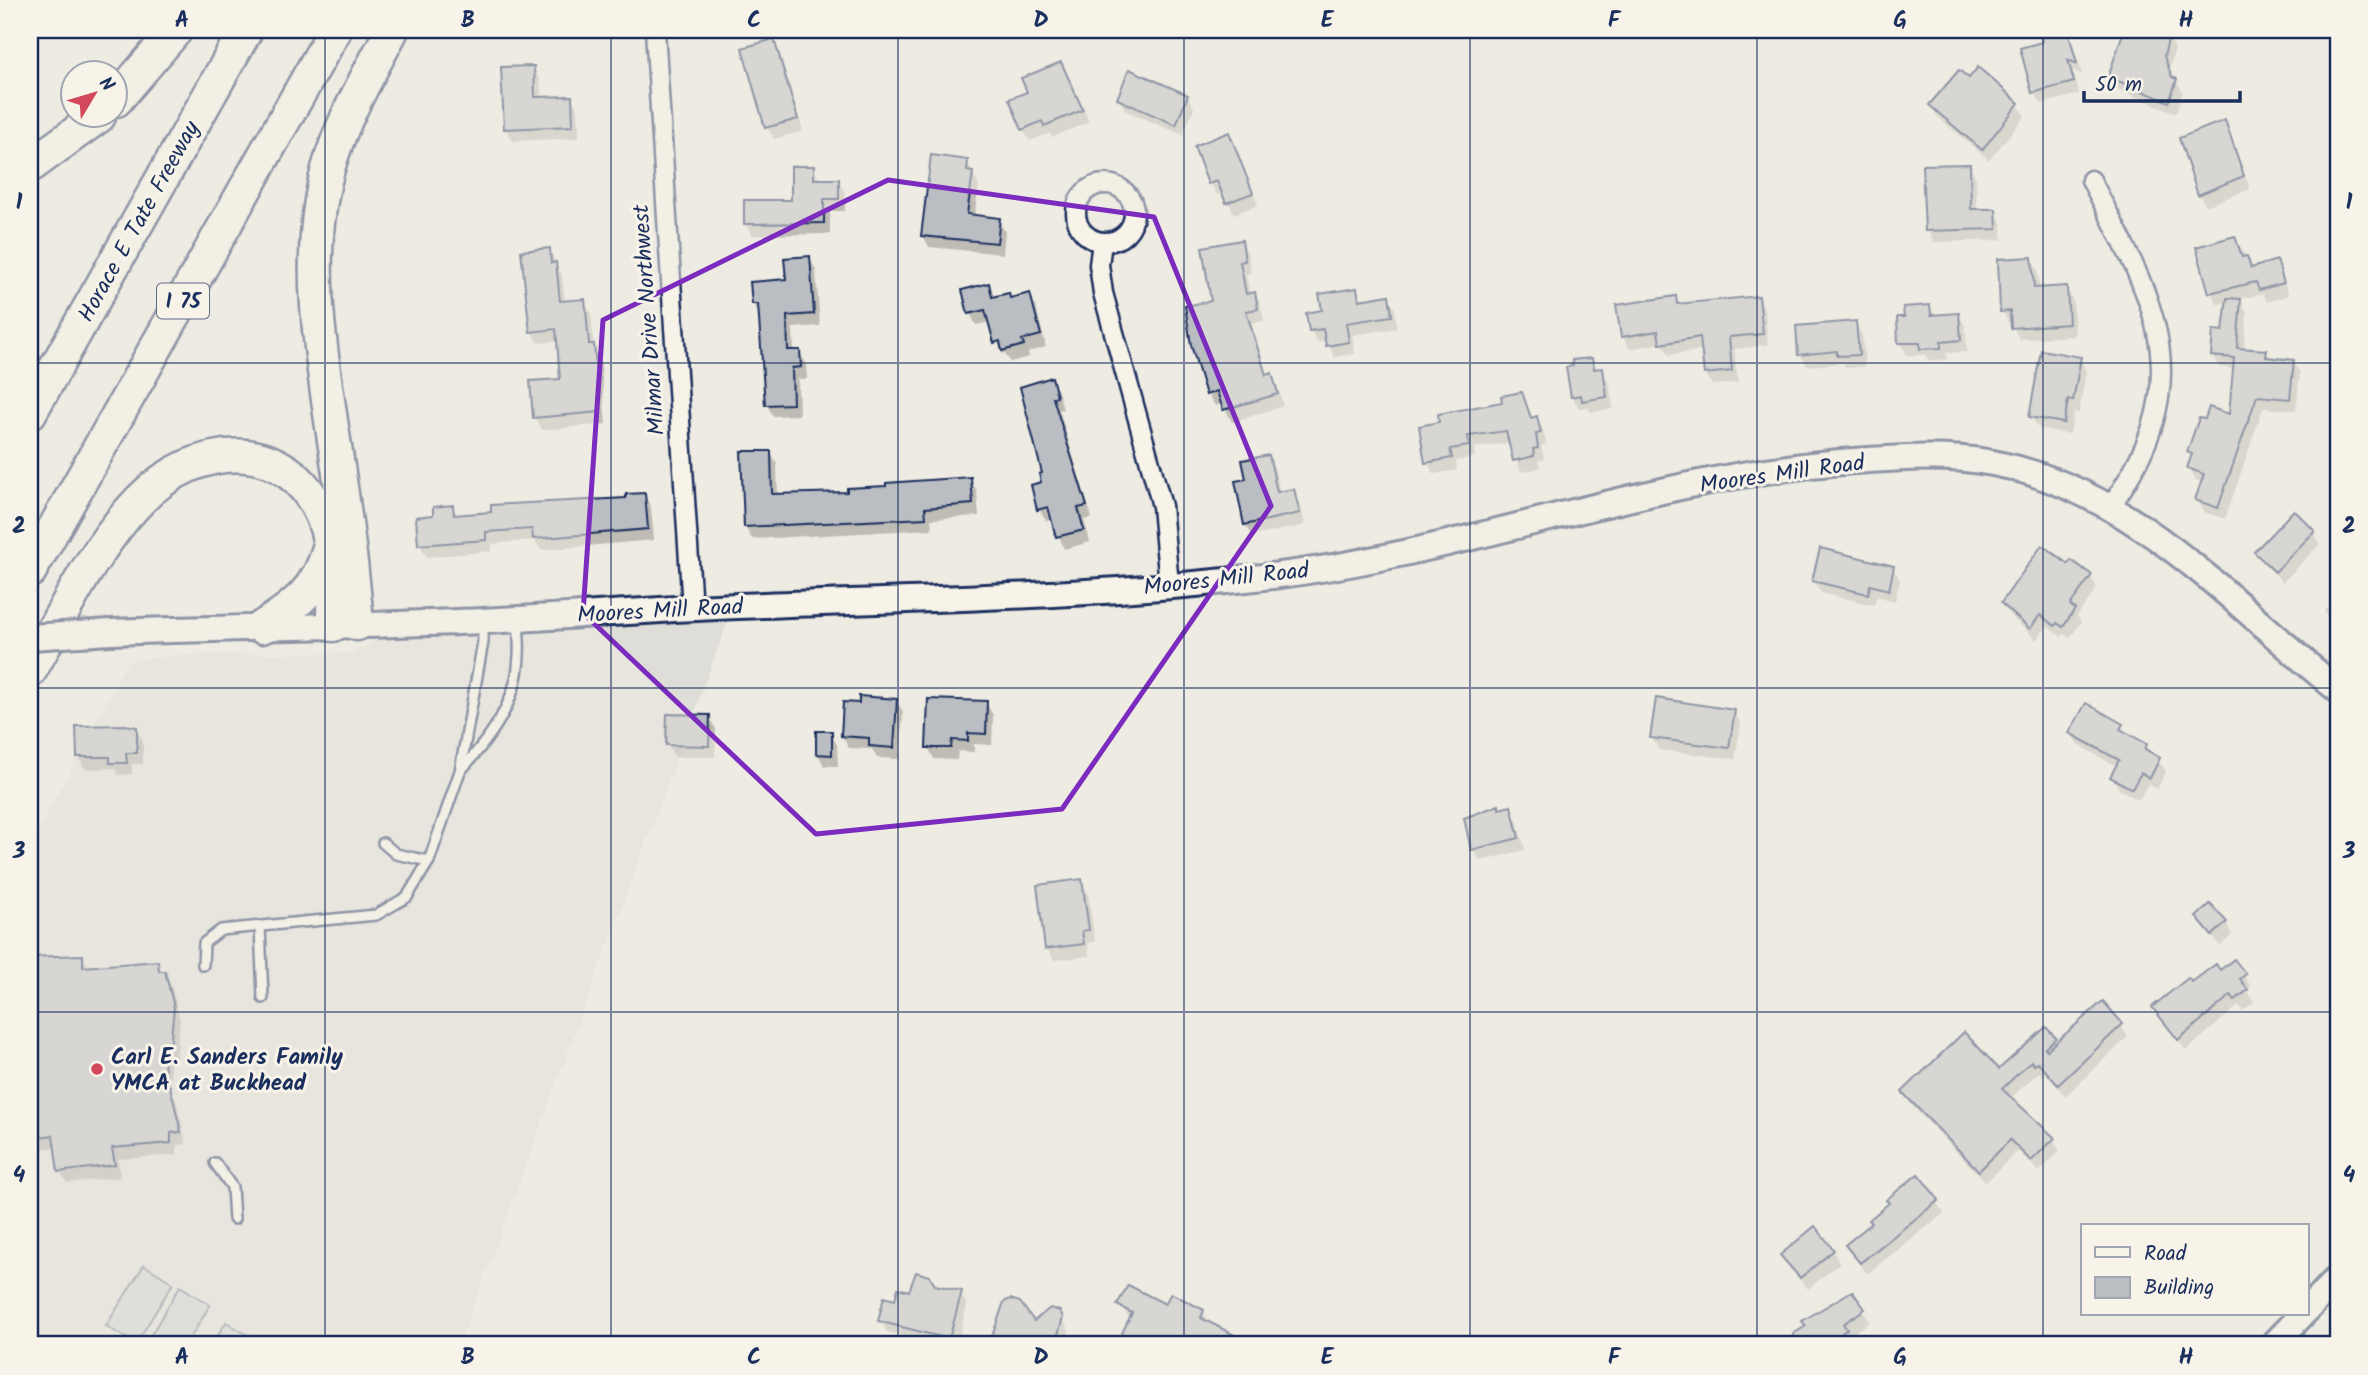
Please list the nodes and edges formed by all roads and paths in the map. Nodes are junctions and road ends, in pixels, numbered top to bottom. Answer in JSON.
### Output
{"nodes":[{"id":1,"x":176,"y":30,"type":"edge"},
{"id":2,"x":246,"y":30,"type":"edge"},
{"id":3,"x":335,"y":30,"type":"edge"},
{"id":4,"x":392,"y":30,"type":"edge"},
{"id":5,"x":655,"y":30,"type":"edge"},
{"id":6,"x":130,"y":84,"type":"edge"},
{"id":7,"x":80,"y":130,"type":"edge"},
{"id":8,"x":30,"y":166,"type":"edge"},
{"id":9,"x":2091,"y":180,"type":"dead end"},
{"id":10,"x":1102,"y":243,"type":"dead end"},
{"id":11,"x":30,"y":413,"type":"edge"},
{"id":12,"x":2110,"y":506,"type":"junction"},
{"id":13,"x":330,"y":543,"type":"junction"},
{"id":14,"x":30,"y":570,"type":"edge"},
{"id":15,"x":1169,"y":585,"type":"junction"},
{"id":16,"x":692,"y":608,"type":"junction"},
{"id":17,"x":519,"y":618,"type":"junction"},
{"id":18,"x":483,"y":621,"type":"junction"},
{"id":19,"x":345,"y":625,"type":"junction"},
{"id":20,"x":262,"y":627,"type":"junction"},
{"id":21,"x":30,"y":637,"type":"edge"},
{"id":22,"x":30,"y":671,"type":"edge"},
{"id":23,"x":2338,"y":690,"type":"edge"},
{"id":24,"x":460,"y":771,"type":"junction"},
{"id":25,"x":383,"y":843,"type":"dead end"},
{"id":26,"x":429,"y":861,"type":"junction"},
{"id":27,"x":260,"y":926,"type":"junction"},
{"id":28,"x":203,"y":964,"type":"dead end"},
{"id":29,"x":263,"y":998,"type":"dead end"},
{"id":30,"x":215,"y":1163,"type":"dead end"},
{"id":31,"x":234,"y":1219,"type":"dead end"},
{"id":32,"x":2338,"y":1277,"type":"edge"},
{"id":33,"x":2308,"y":1309,"type":"edge"},
{"id":34,"x":2301,"y":1316,"type":"edge"},
{"id":35,"x":2273,"y":1345,"type":"edge"}],
"edges":[{"from":1,"to":6,"type":"highway"},
{"from":2,"to":11,"type":"highway","name":"Horace E Tate Freeway"},
{"from":3,"to":14,"type":"highway","number":"I 75"},
{"from":4,"to":19,"type":"highway"},
{"from":5,"to":16,"type":"street","name":"Milmar Drive Northwest"},
{"from":7,"to":8,"type":"highway"},
{"from":9,"to":12,"type":"street"},
{"from":10,"to":15,"type":"street"},
{"from":12,"to":15,"type":"street","name":"Moores Mill Road"},
{"from":12,"to":23,"type":"street","name":"Moores Mill Road"},
{"from":13,"to":19,"type":"highway"},
{"from":13,"to":20,"type":"highway"},
{"from":13,"to":22,"type":"highway"},
{"from":15,"to":16,"type":"street","name":"Moores Mill Road"},
{"from":16,"to":17,"type":"street","name":"Moores Mill Road"},
{"from":17,"to":18,"type":"street","name":"Moores Mill Road"},
{"from":17,"to":24,"type":"lane"},
{"from":18,"to":19,"type":"street","name":"Moores Mill Road"},
{"from":18,"to":24,"type":"lane"},
{"from":19,"to":20,"type":"street","name":"Moores Mill Road"},
{"from":20,"to":21,"type":"street","name":"Moores Mill Road","bridge":true},
{"from":24,"to":26,"type":"lane"},
{"from":25,"to":26,"type":"lane"},
{"from":26,"to":27,"type":"lane"},
{"from":27,"to":28,"type":"lane"},
{"from":27,"to":29,"type":"lane"},
{"from":30,"to":31,"type":"lane"},
{"from":32,"to":33,"type":"street"},
{"from":34,"to":35,"type":"street"}]}
